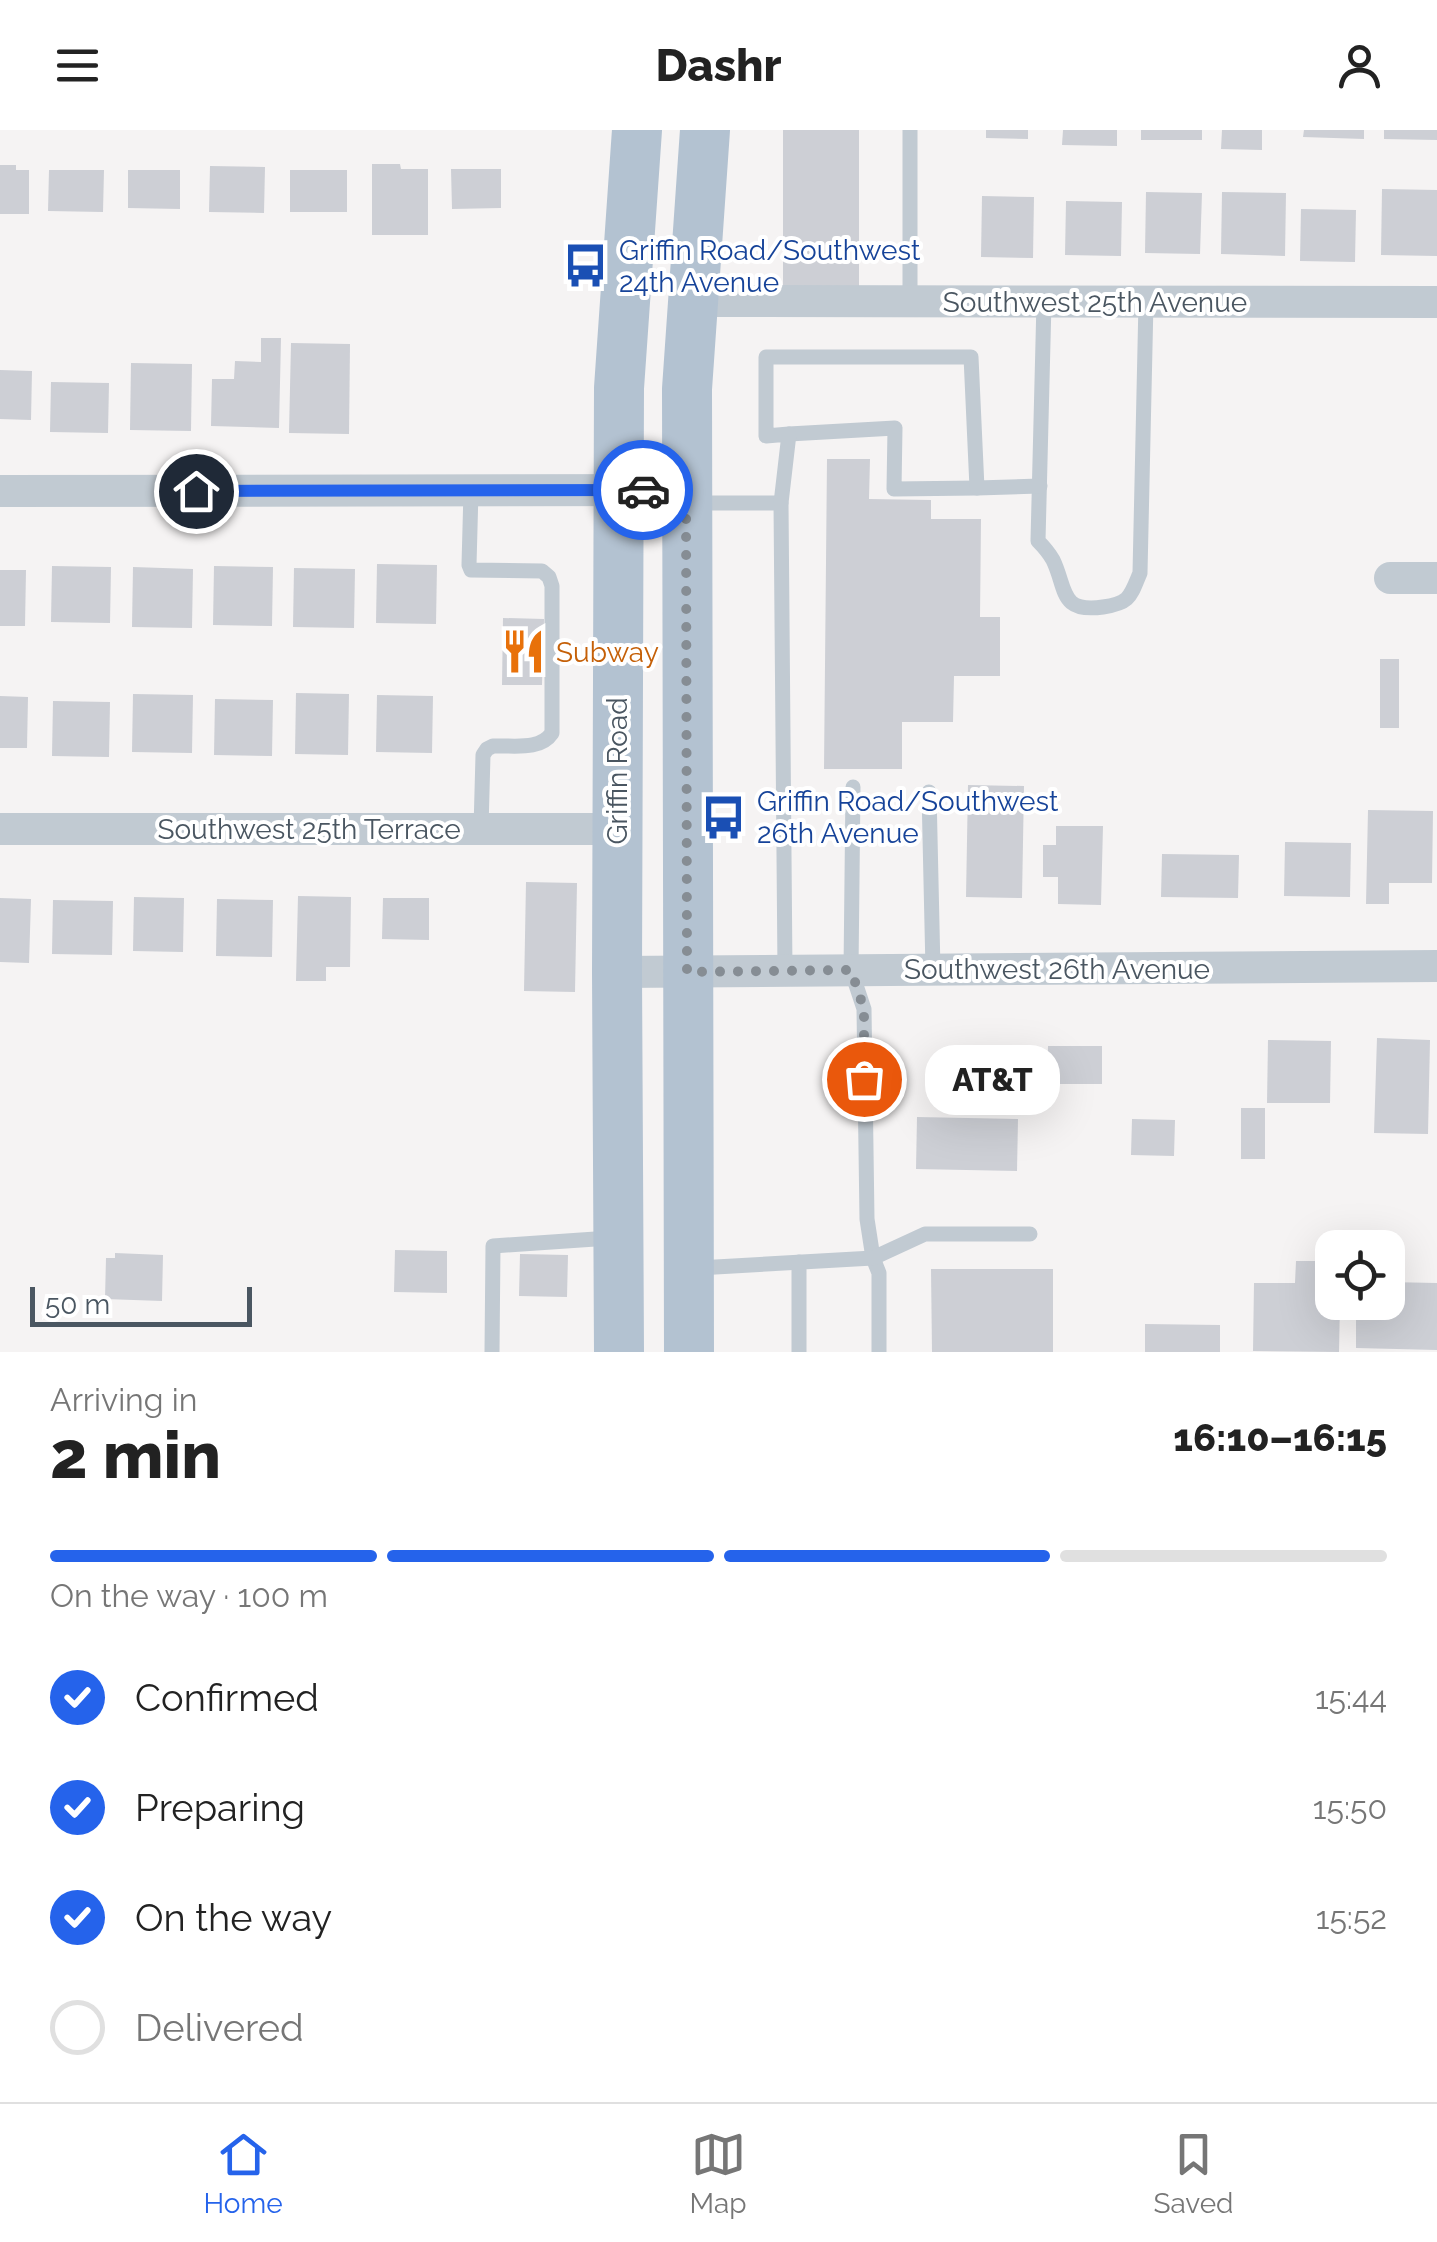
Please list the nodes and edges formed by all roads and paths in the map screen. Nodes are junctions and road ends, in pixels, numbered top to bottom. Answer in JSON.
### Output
{"nodes":[{"id":1,"x":637,"y":130,"type":"edge"},
{"id":2,"x":705,"y":130,"type":"edge"},
{"id":3,"x":910,"y":130,"type":"edge"},
{"id":4,"x":692,"y":301,"type":"junction"},
{"id":5,"x":910,"y":302,"type":"junction"},
{"id":6,"x":1044,"y":302,"type":"junction"},
{"id":7,"x":1146,"y":302,"type":"junction"},
{"id":8,"x":1437,"y":302,"type":"edge"},
{"id":9,"x":789,"y":434,"type":"junction"},
{"id":10,"x":1040,"y":486,"type":"junction"},
{"id":11,"x":977,"y":488,"type":"junction"},
{"id":12,"x":470,"y":490,"type":"junction"},
{"id":13,"x":618,"y":490,"type":"junction"},
{"id":14,"x":0,"y":491,"type":"edge"},
{"id":15,"x":686,"y":496,"type":"junction"},
{"id":16,"x":781,"y":503,"type":"junction"},
{"id":17,"x":1390,"y":578,"type":"dead end"},
{"id":18,"x":1437,"y":578,"type":"edge"},
{"id":19,"x":853,"y":786,"type":"dead end"},
{"id":20,"x":930,"y":792,"type":"dead end"},
{"id":21,"x":0,"y":829,"type":"edge"},
{"id":22,"x":481,"y":829,"type":"junction"},
{"id":23,"x":617,"y":829,"type":"junction"},
{"id":24,"x":1437,"y":966,"type":"edge"},
{"id":25,"x":851,"y":970,"type":"junction"},
{"id":26,"x":933,"y":970,"type":"junction"},
{"id":27,"x":785,"y":971,"type":"junction"},
{"id":28,"x":617,"y":972,"type":"junction"},
{"id":29,"x":687,"y":972,"type":"junction"},
{"id":30,"x":1030,"y":1234,"type":"dead end"},
{"id":31,"x":618,"y":1238,"type":"junction"},
{"id":32,"x":873,"y":1258,"type":"junction"},
{"id":33,"x":800,"y":1262,"type":"junction"},
{"id":34,"x":688,"y":1268,"type":"junction"},
{"id":35,"x":492,"y":1352,"type":"edge"},
{"id":36,"x":619,"y":1352,"type":"edge"},
{"id":37,"x":689,"y":1352,"type":"edge"},
{"id":38,"x":800,"y":1352,"type":"edge"},
{"id":39,"x":879,"y":1352,"type":"edge"}],
"edges":[{"from":1,"to":13,"type":"main road","name":"Griffin Road"},
{"from":2,"to":4,"type":"main road"},
{"from":3,"to":5,"type":"lane"},
{"from":4,"to":5,"type":"street","name":"Southwest 25th Avenue"},
{"from":4,"to":15,"type":"main road"},
{"from":5,"to":6,"type":"street","name":"Southwest 25th Avenue"},
{"from":6,"to":7,"type":"street","name":"Southwest 25th Avenue"},
{"from":6,"to":10,"type":"lane"},
{"from":7,"to":8,"type":"street","name":"Southwest 25th Avenue"},
{"from":7,"to":10,"type":"lane"},
{"from":9,"to":11,"type":"lane"},
{"from":9,"to":11,"type":"lane"},
{"from":9,"to":16,"type":"lane"},
{"from":10,"to":11,"type":"lane"},
{"from":12,"to":13,"type":"street"},
{"from":12,"to":14,"type":"street"},
{"from":12,"to":22,"type":"lane"},
{"from":13,"to":15,"type":"street"},
{"from":13,"to":23,"type":"main road","name":"Griffin Road"},
{"from":15,"to":16,"type":"lane"},
{"from":15,"to":29,"type":"main road"},
{"from":16,"to":27,"type":"lane"},
{"from":17,"to":18,"type":"street"},
{"from":19,"to":25,"type":"lane"},
{"from":20,"to":26,"type":"lane"},
{"from":21,"to":22,"type":"street","name":"Southwest 25th Terrace"},
{"from":22,"to":23,"type":"street","name":"Southwest 25th Terrace"},
{"from":23,"to":28,"type":"main road","name":"Griffin Road"},
{"from":24,"to":26,"type":"street","name":"Southwest 26th Avenue"},
{"from":25,"to":26,"type":"street","name":"Southwest 26th Avenue"},
{"from":25,"to":27,"type":"street","name":"Southwest 26th Avenue"},
{"from":25,"to":32,"type":"lane"},
{"from":27,"to":29,"type":"street","name":"Southwest 26th Avenue"},
{"from":28,"to":29,"type":"street","name":"Southwest 26th Avenue"},
{"from":28,"to":31,"type":"main road","name":"Griffin Road"},
{"from":29,"to":34,"type":"main road"},
{"from":30,"to":32,"type":"lane"},
{"from":31,"to":35,"type":"lane"},
{"from":31,"to":36,"type":"main road","name":"Griffin Road"},
{"from":32,"to":33,"type":"lane"},
{"from":32,"to":39,"type":"lane"},
{"from":33,"to":34,"type":"lane"},
{"from":33,"to":38,"type":"lane"},
{"from":34,"to":37,"type":"main road"}]}
